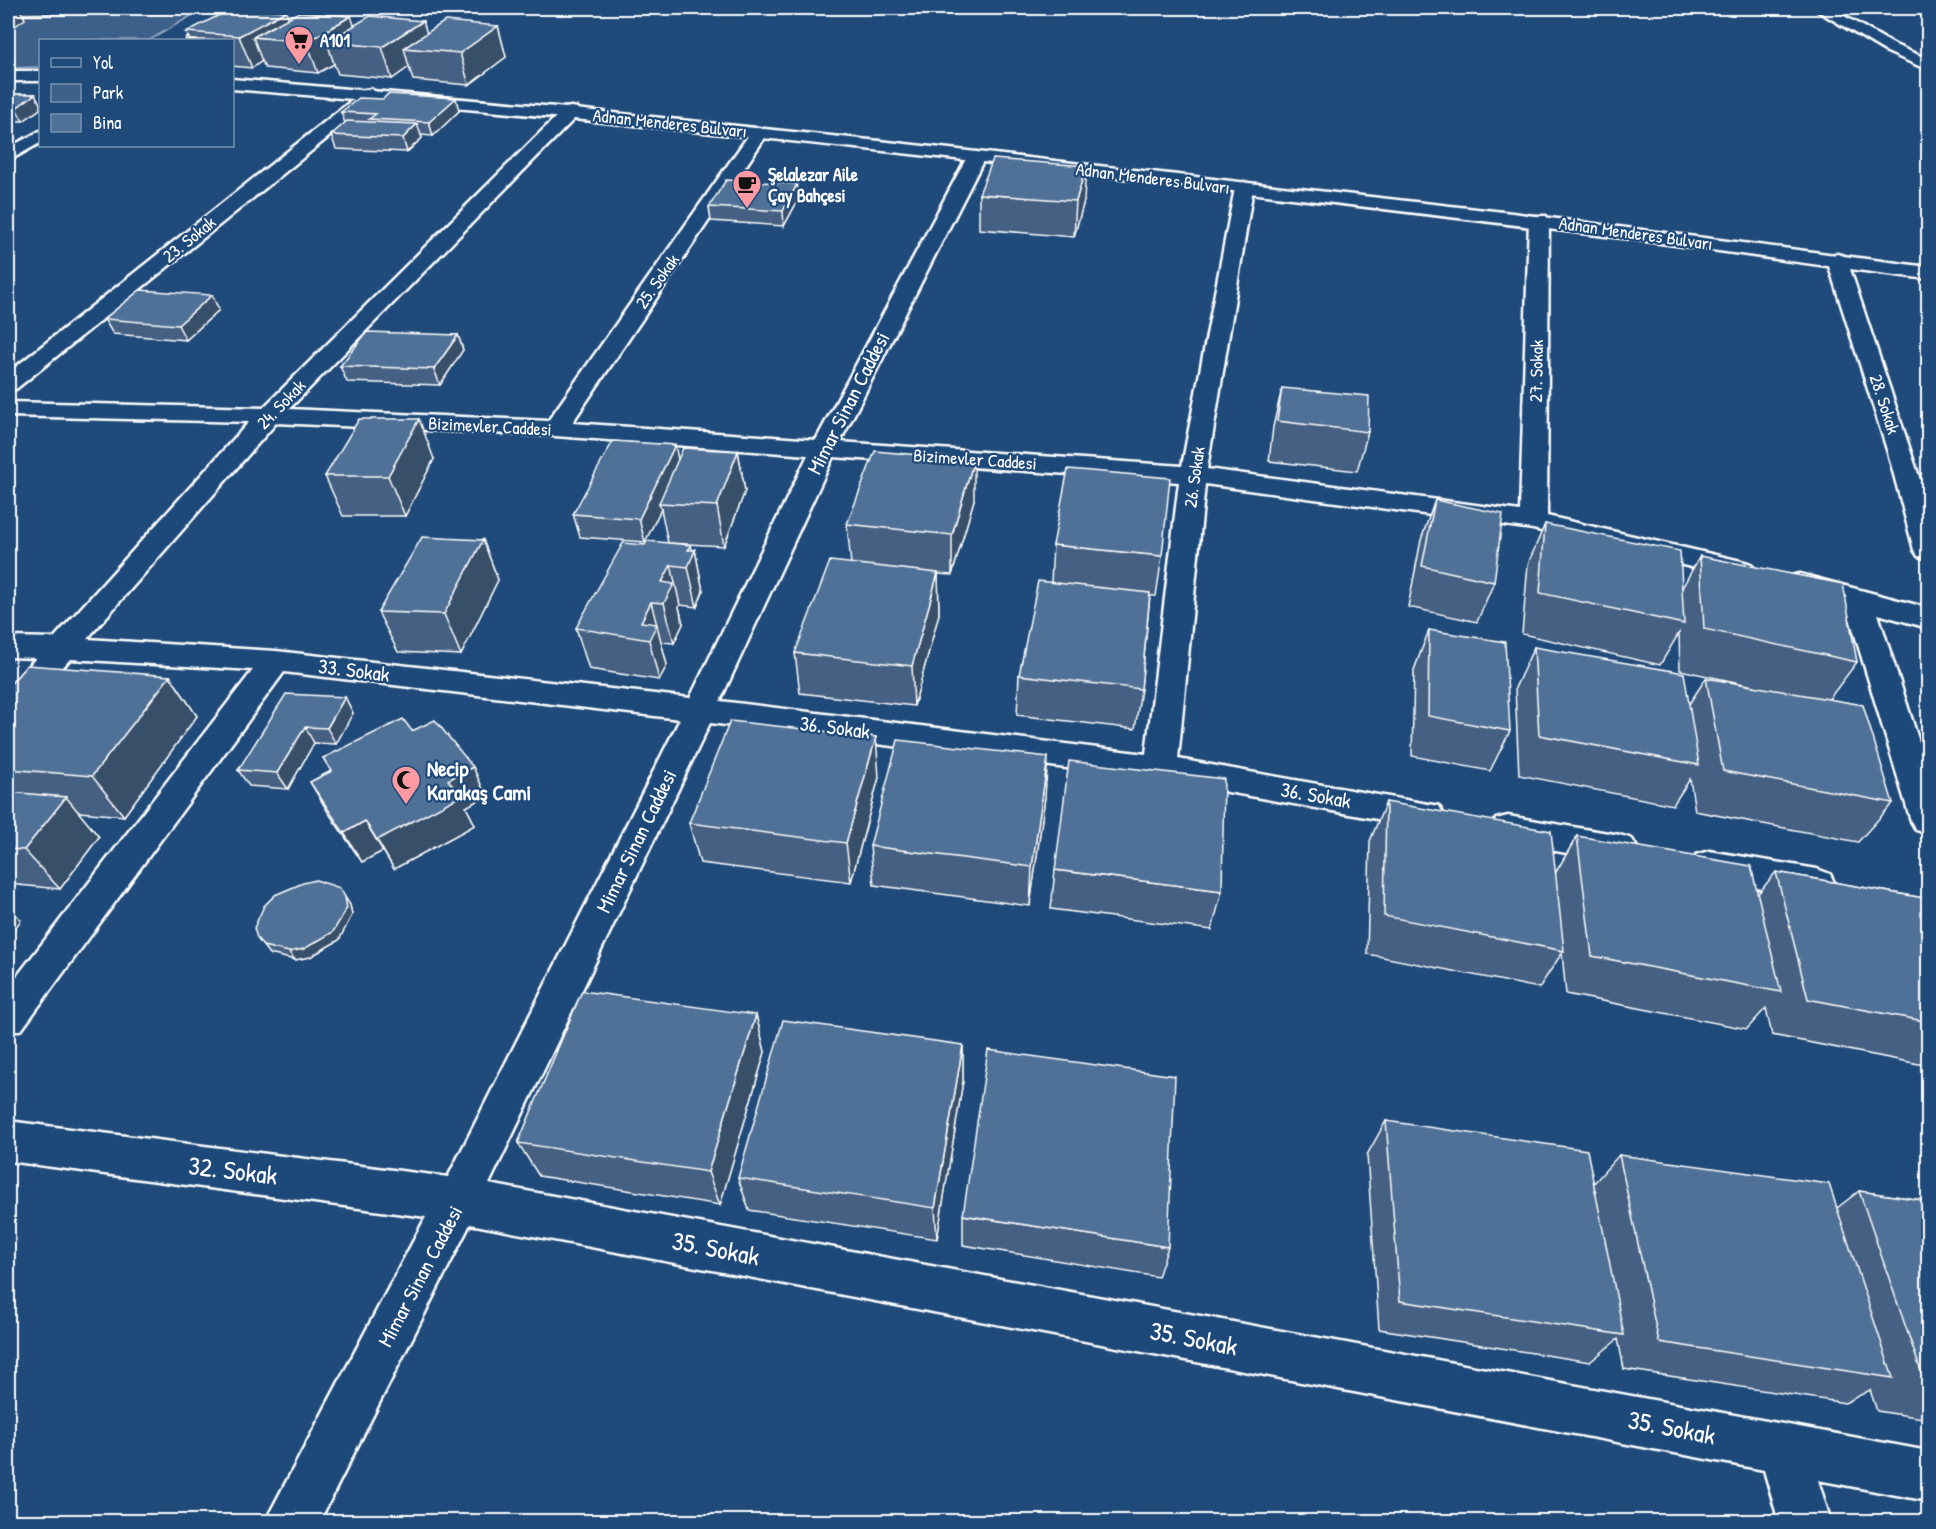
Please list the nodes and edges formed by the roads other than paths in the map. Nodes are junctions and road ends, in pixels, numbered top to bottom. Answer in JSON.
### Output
{"nodes":[{"id":1,"x":249,"y":8,"type":"edge"},
{"id":2,"x":1820,"y":8,"type":"edge"},
{"id":3,"x":197,"y":39,"type":"edge"},
{"id":4,"x":1929,"y":65,"type":"edge"},
{"id":5,"x":8,"y":76,"type":"edge"},
{"id":6,"x":39,"y":76,"type":"edge"},
{"id":7,"x":234,"y":84,"type":"edge"},
{"id":8,"x":371,"y":94,"type":"junction"},
{"id":9,"x":571,"y":112,"type":"junction"},
{"id":10,"x":759,"y":133,"type":"junction"},
{"id":11,"x":39,"y":137,"type":"edge"},
{"id":12,"x":8,"y":156,"type":"edge"},
{"id":13,"x":976,"y":157,"type":"junction"},
{"id":14,"x":1244,"y":188,"type":"junction"},
{"id":15,"x":1539,"y":220,"type":"junction"},
{"id":16,"x":1837,"y":260,"type":"junction"},
{"id":17,"x":1929,"y":273,"type":"edge"},
{"id":18,"x":8,"y":384,"type":"edge"},
{"id":19,"x":8,"y":409,"type":"edge"},
{"id":20,"x":269,"y":415,"type":"junction"},
{"id":21,"x":555,"y":429,"type":"junction"},
{"id":22,"x":824,"y":448,"type":"junction"},
{"id":23,"x":1902,"y":456,"type":"junction"},
{"id":24,"x":1929,"y":456,"type":"edge"},
{"id":25,"x":1193,"y":475,"type":"junction"},
{"id":26,"x":1533,"y":521,"type":"junction"},
{"id":27,"x":1929,"y":550,"type":"edge"},
{"id":28,"x":1858,"y":597,"type":"junction"},
{"id":29,"x":1929,"y":618,"type":"edge"},
{"id":30,"x":8,"y":647,"type":"edge"},
{"id":31,"x":64,"y":648,"type":"junction"},
{"id":32,"x":276,"y":661,"type":"junction"},
{"id":33,"x":8,"y":709,"type":"edge"},
{"id":34,"x":700,"y":710,"type":"junction"},
{"id":35,"x":1161,"y":768,"type":"junction"},
{"id":36,"x":1929,"y":821,"type":"edge"},
{"id":37,"x":1645,"y":854,"type":"edge"},
{"id":38,"x":1681,"y":860,"type":"edge"},
{"id":39,"x":1846,"y":889,"type":"edge"},
{"id":40,"x":8,"y":1017,"type":"edge"},
{"id":41,"x":8,"y":1141,"type":"edge"},
{"id":42,"x":459,"y":1200,"type":"junction"},
{"id":43,"x":1783,"y":1448,"type":"junction"},
{"id":44,"x":1929,"y":1476,"type":"edge"},
{"id":45,"x":291,"y":1521,"type":"edge"},
{"id":46,"x":1805,"y":1521,"type":"edge"}],
"edges":[{"from":1,"to":3,"type":"street"},
{"from":2,"to":4,"type":"street"},
{"from":5,"to":6,"type":"street"},
{"from":7,"to":8,"type":"street","name":"Adnan Menderes Bulvarı"},
{"from":8,"to":9,"type":"street","name":"Adnan Menderes Bulvarı"},
{"from":8,"to":18,"type":"street","name":"23. Sokak"},
{"from":9,"to":10,"type":"street","name":"Adnan Menderes Bulvarı"},
{"from":9,"to":20,"type":"street","name":"24. Sokak"},
{"from":10,"to":13,"type":"street","name":"Adnan Menderes Bulvarı"},
{"from":10,"to":21,"type":"street","name":"25. Sokak"},
{"from":11,"to":12,"type":"street"},
{"from":13,"to":14,"type":"street","name":"Adnan Menderes Bulvarı"},
{"from":13,"to":22,"type":"street","name":"Mimar Sinan Caddesi"},
{"from":14,"to":15,"type":"street","name":"Adnan Menderes Bulvarı"},
{"from":14,"to":25,"type":"street","name":"26. Sokak"},
{"from":15,"to":16,"type":"street","name":"Adnan Menderes Bulvarı"},
{"from":15,"to":26,"type":"street","name":"27. Sokak"},
{"from":16,"to":17,"type":"street","name":"Adnan Menderes Bulvarı"},
{"from":16,"to":23,"type":"street","name":"28. Sokak"},
{"from":19,"to":20,"type":"street","name":"Bizimevler Caddesi"},
{"from":20,"to":21,"type":"street","name":"Bizimevler Caddesi"},
{"from":20,"to":31,"type":"street","name":"24. Sokak"},
{"from":21,"to":22,"type":"street","name":"Bizimevler Caddesi"},
{"from":22,"to":25,"type":"street","name":"Bizimevler Caddesi"},
{"from":22,"to":34,"type":"street","name":"Mimar Sinan Caddesi"},
{"from":23,"to":24,"type":"street"},
{"from":23,"to":27,"type":"street","name":"28. Sokak"},
{"from":25,"to":26,"type":"street","name":"Bizimevler Caddesi"},
{"from":25,"to":35,"type":"street","name":"26. Sokak"},
{"from":26,"to":28,"type":"street","name":"Bizimevler Caddesi"},
{"from":28,"to":29,"type":"street","name":"Bizimevler Caddesi"},
{"from":28,"to":36,"type":"street"},
{"from":30,"to":31,"type":"street","name":"33. Sokak"},
{"from":31,"to":32,"type":"street","name":"33. Sokak"},
{"from":31,"to":33,"type":"street","name":"24. Sokak"},
{"from":32,"to":34,"type":"street","name":"33. Sokak"},
{"from":32,"to":40,"type":"street"},
{"from":34,"to":35,"type":"street","name":"36. Sokak"},
{"from":34,"to":42,"type":"street","name":"Mimar Sinan Caddesi"},
{"from":35,"to":37,"type":"street","name":"36. Sokak"},
{"from":38,"to":39,"type":"street"},
{"from":41,"to":42,"type":"street","name":"32. Sokak"},
{"from":42,"to":43,"type":"street","name":"35. Sokak"},
{"from":42,"to":45,"type":"street","name":"Mimar Sinan Caddesi"},
{"from":43,"to":44,"type":"street","name":"35. Sokak"},
{"from":43,"to":46,"type":"street"}]}
